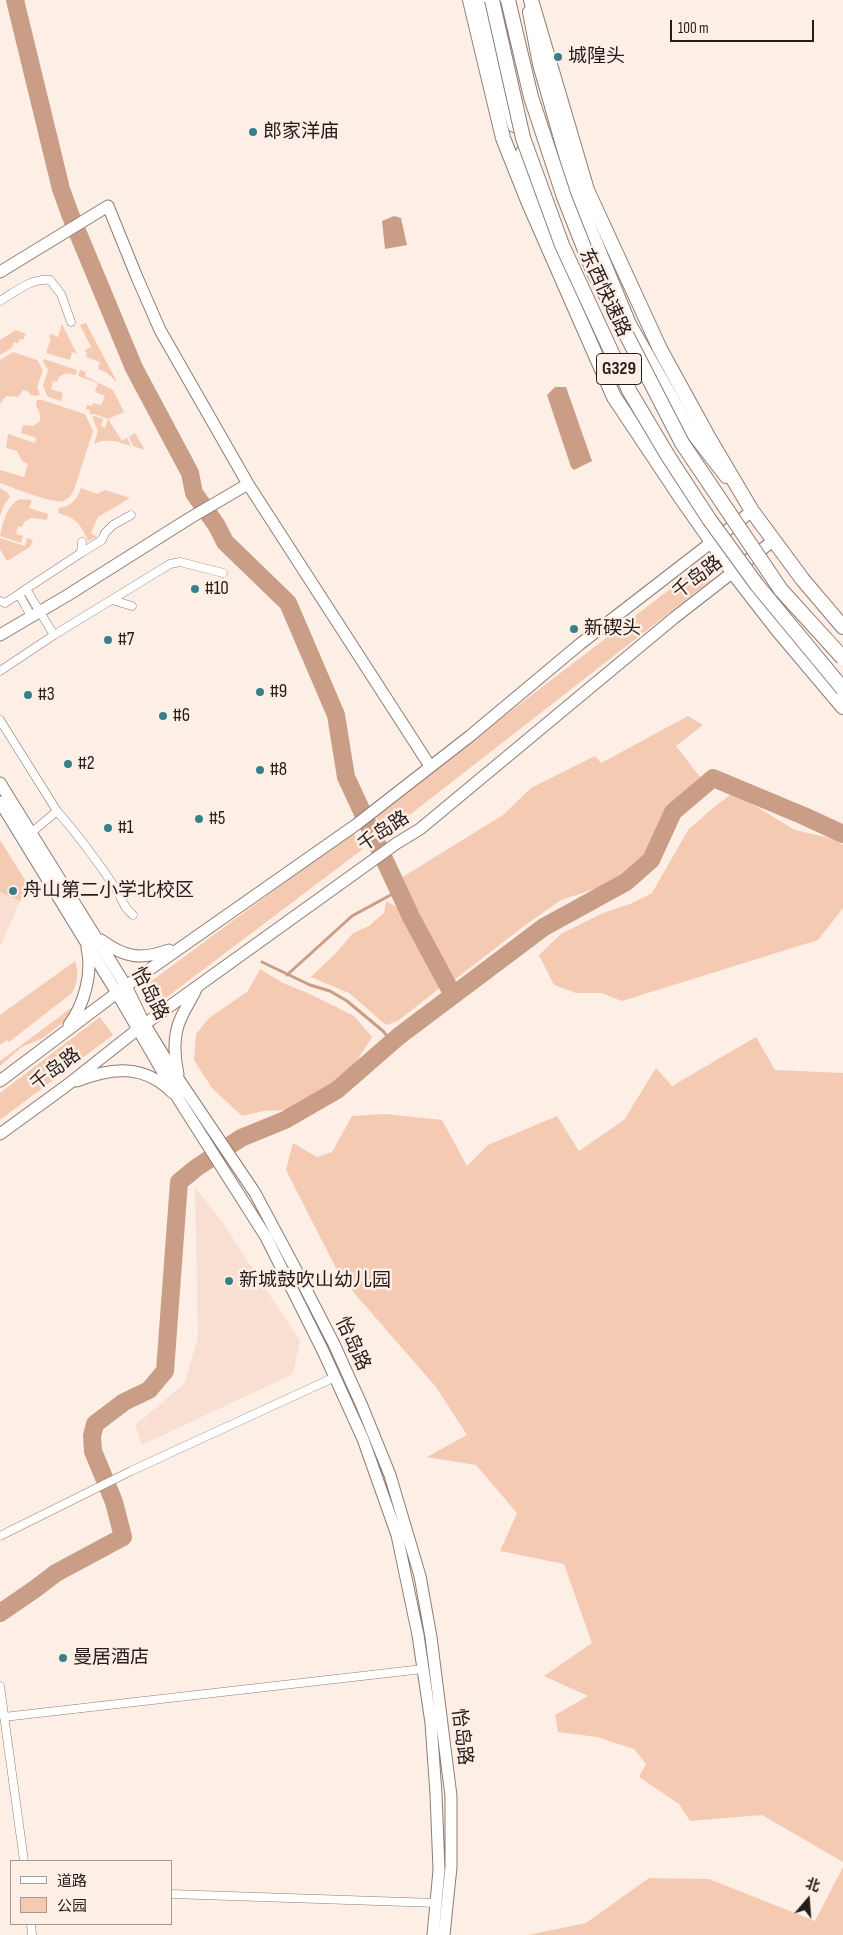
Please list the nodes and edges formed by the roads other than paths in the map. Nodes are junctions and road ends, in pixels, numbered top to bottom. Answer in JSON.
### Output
{"nodes":[{"id":1,"x":470,"y":0,"type":"edge"},
{"id":2,"x":482,"y":0,"type":"edge"},
{"id":3,"x":492,"y":0,"type":"edge"},
{"id":4,"x":508,"y":0,"type":"edge"},
{"id":5,"x":527,"y":0,"type":"edge"},
{"id":6,"x":531,"y":0,"type":"edge"},
{"id":7,"x":0,"y":272,"type":"edge"},
{"id":8,"x":0,"y":301,"type":"edge"},
{"id":9,"x":72,"y":322,"type":"dead end"},
{"id":10,"x":248,"y":484,"type":"junction"},
{"id":11,"x":752,"y":510,"type":"junction"},
{"id":12,"x":131,"y":515,"type":"dead end"},
{"id":13,"x":774,"y":540,"type":"junction"},
{"id":14,"x":82,"y":542,"type":"dead end"},
{"id":15,"x":712,"y":542,"type":"junction"},
{"id":16,"x":81,"y":553,"type":"junction"},
{"id":17,"x":733,"y":572,"type":"junction"},
{"id":18,"x":223,"y":573,"type":"dead end"},
{"id":19,"x":26,"y":589,"type":"junction"},
{"id":20,"x":19,"y":594,"type":"junction"},
{"id":21,"x":112,"y":600,"type":"junction"},
{"id":22,"x":0,"y":601,"type":"edge"},
{"id":23,"x":132,"y":606,"type":"dead end"},
{"id":24,"x":36,"y":614,"type":"junction"},
{"id":25,"x":843,"y":627,"type":"edge"},
{"id":26,"x":0,"y":635,"type":"edge"},
{"id":27,"x":54,"y":635,"type":"junction"},
{"id":28,"x":843,"y":658,"type":"edge"},
{"id":29,"x":0,"y":671,"type":"edge"},
{"id":30,"x":843,"y":689,"type":"edge"},
{"id":31,"x":843,"y":696,"type":"edge"},
{"id":32,"x":843,"y":707,"type":"edge"},
{"id":33,"x":0,"y":720,"type":"edge"},
{"id":34,"x":430,"y":766,"type":"junction"},
{"id":35,"x":0,"y":783,"type":"edge"},
{"id":36,"x":0,"y":802,"type":"edge"},
{"id":37,"x":57,"y":811,"type":"junction"},
{"id":38,"x":31,"y":833,"type":"junction"},
{"id":39,"x":133,"y":915,"type":"dead end"},
{"id":40,"x":90,"y":937,"type":"junction"},
{"id":41,"x":185,"y":945,"type":"junction"},
{"id":42,"x":196,"y":988,"type":"junction"},
{"id":43,"x":122,"y":990,"type":"junction"},
{"id":44,"x":141,"y":1027,"type":"junction"},
{"id":45,"x":64,"y":1033,"type":"junction"},
{"id":46,"x":180,"y":1080,"type":"junction"},
{"id":47,"x":0,"y":1081,"type":"edge"},
{"id":48,"x":66,"y":1086,"type":"junction"},
{"id":49,"x":179,"y":1100,"type":"junction"},
{"id":50,"x":0,"y":1134,"type":"edge"},
{"id":51,"x":335,"y":1377,"type":"junction"},
{"id":52,"x":0,"y":1536,"type":"edge"},
{"id":53,"x":423,"y":1669,"type":"junction"},
{"id":54,"x":0,"y":1686,"type":"edge"},
{"id":55,"x":4,"y":1717,"type":"junction"},
{"id":56,"x":24,"y":1860,"type":"edge"},
{"id":57,"x":172,"y":1894,"type":"edge"},
{"id":58,"x":436,"y":1903,"type":"junction"},
{"id":59,"x":433,"y":1935,"type":"edge"},
{"id":60,"x":444,"y":1935,"type":"edge"}],
"edges":[{"from":1,"to":15,"type":"highway"},
{"from":2,"to":15,"type":"main road"},
{"from":3,"to":30,"type":"highway","name":"东西快速路","number":"G329","bridge":true},
{"from":4,"to":28,"type":"highway","name":"东西快速路","number":"G329","bridge":true},
{"from":5,"to":11,"type":"main road"},
{"from":6,"to":11,"type":"highway"},
{"from":7,"to":10,"type":"street"},
{"from":8,"to":9,"type":"street"},
{"from":10,"to":24,"type":"street"},
{"from":10,"to":34,"type":"street"},
{"from":11,"to":13,"type":"highway"},
{"from":11,"to":15,"type":"street","name":"千岛路"},
{"from":12,"to":16,"type":"street"},
{"from":13,"to":17,"type":"street","name":"千岛路"},
{"from":13,"to":25,"type":"highway"},
{"from":14,"to":16,"type":"street"},
{"from":15,"to":17,"type":"highway"},
{"from":15,"to":34,"type":"street","name":"千岛路"},
{"from":16,"to":19,"type":"street"},
{"from":17,"to":31,"type":"street"},
{"from":17,"to":32,"type":"highway"},
{"from":17,"to":42,"type":"street","name":"千岛路"},
{"from":18,"to":21,"type":"street"},
{"from":19,"to":20,"type":"street"},
{"from":19,"to":24,"type":"street"},
{"from":20,"to":22,"type":"street"},
{"from":20,"to":24,"type":"street"},
{"from":21,"to":23,"type":"street"},
{"from":21,"to":27,"type":"street"},
{"from":24,"to":26,"type":"street"},
{"from":24,"to":27,"type":"street"},
{"from":27,"to":29,"type":"street"},
{"from":33,"to":37,"type":"street"},
{"from":34,"to":41,"type":"street","name":"千岛路"},
{"from":35,"to":38,"type":"street","name":"怡岛路"},
{"from":36,"to":40,"type":"street"},
{"from":37,"to":38,"type":"street"},
{"from":37,"to":39,"type":"street"},
{"from":38,"to":40,"type":"street","name":"怡岛路"},
{"from":40,"to":41,"type":"street"},
{"from":40,"to":43,"type":"street","name":"怡岛路"},
{"from":40,"to":45,"type":"street"},
{"from":41,"to":43,"type":"street","name":"千岛路"},
{"from":42,"to":44,"type":"street","name":"千岛路"},
{"from":42,"to":46,"type":"street"},
{"from":43,"to":44,"type":"street","name":"怡岛路"},
{"from":43,"to":45,"type":"street","name":"千岛路"},
{"from":44,"to":46,"type":"street","name":"怡岛路"},
{"from":44,"to":48,"type":"street","name":"千岛路"},
{"from":44,"to":49,"type":"street"},
{"from":45,"to":47,"type":"street","name":"千岛路"},
{"from":46,"to":60,"type":"street","name":"怡岛路"},
{"from":48,"to":49,"type":"street"},
{"from":48,"to":50,"type":"street","name":"千岛路"},
{"from":49,"to":51,"type":"street"},
{"from":51,"to":52,"type":"street"},
{"from":51,"to":53,"type":"street"},
{"from":53,"to":55,"type":"street"},
{"from":53,"to":58,"type":"street"},
{"from":54,"to":55,"type":"street"},
{"from":55,"to":56,"type":"street"},
{"from":57,"to":58,"type":"street"},
{"from":58,"to":59,"type":"street"}]}
